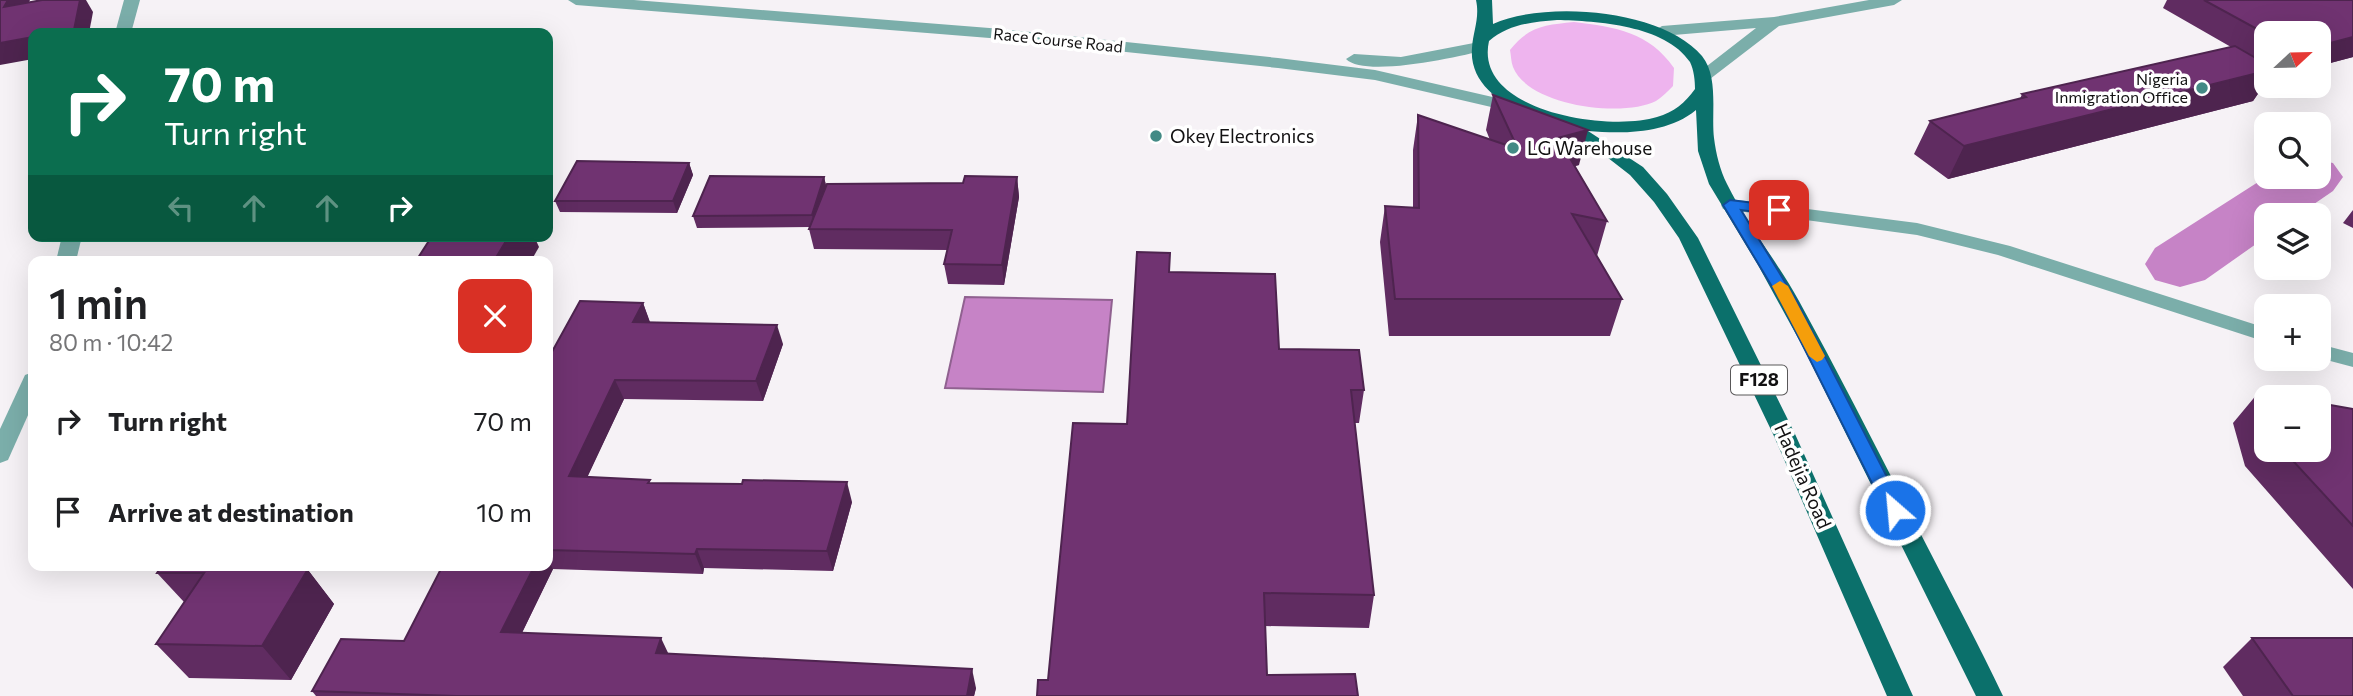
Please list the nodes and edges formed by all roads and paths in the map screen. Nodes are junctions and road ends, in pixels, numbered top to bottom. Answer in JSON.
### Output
{"nodes":[{"id":1,"x":132,"y":0,"type":"edge"},
{"id":2,"x":576,"y":0,"type":"edge"},
{"id":3,"x":753,"y":0,"type":"edge"},
{"id":4,"x":1484,"y":0,"type":"edge"},
{"id":5,"x":1579,"y":0,"type":"edge"},
{"id":6,"x":1894,"y":0,"type":"edge"},
{"id":7,"x":1606,"y":12,"type":"junction"},
{"id":8,"x":1774,"y":22,"type":"junction"},
{"id":9,"x":124,"y":28,"type":"edge"},
{"id":10,"x":1662,"y":30,"type":"junction"},
{"id":11,"x":1482,"y":41,"type":"junction"},
{"id":12,"x":1703,"y":84,"type":"junction"},
{"id":13,"x":1543,"y":115,"type":"junction"},
{"id":14,"x":1730,"y":205,"type":"junction"},
{"id":15,"x":2254,"y":331,"type":"edge"},
{"id":16,"x":2331,"y":354,"type":"edge"},
{"id":17,"x":2353,"y":360,"type":"edge"},
{"id":18,"x":28,"y":391,"type":"edge"},
{"id":19,"x":0,"y":454,"type":"edge"},
{"id":20,"x":1900,"y":696,"type":"edge"},
{"id":21,"x":1990,"y":696,"type":"edge"}],
"edges":[{"from":1,"to":9,"type":"street"},
{"from":2,"to":13,"type":"street","name":"Race Course Road"},
{"from":3,"to":11,"type":"street","name":"Race Course Road"},
{"from":4,"to":11,"type":"main road","number":"F128"},
{"from":5,"to":7,"type":"main road"},
{"from":6,"to":8,"type":"street"},
{"from":7,"to":10,"type":"main road"},
{"from":7,"to":11,"type":"main road"},
{"from":8,"to":10,"type":"street"},
{"from":8,"to":12,"type":"street"},
{"from":10,"to":12,"type":"main road"},
{"from":11,"to":13,"type":"main road","number":"F128"},
{"from":12,"to":13,"type":"main road"},
{"from":12,"to":14,"type":"main road"},
{"from":13,"to":20,"type":"main road","name":"Hadejia Road","number":"F128"},
{"from":14,"to":15,"type":"street"},
{"from":14,"to":21,"type":"main road"},
{"from":16,"to":17,"type":"street"},
{"from":18,"to":19,"type":"street"}]}
